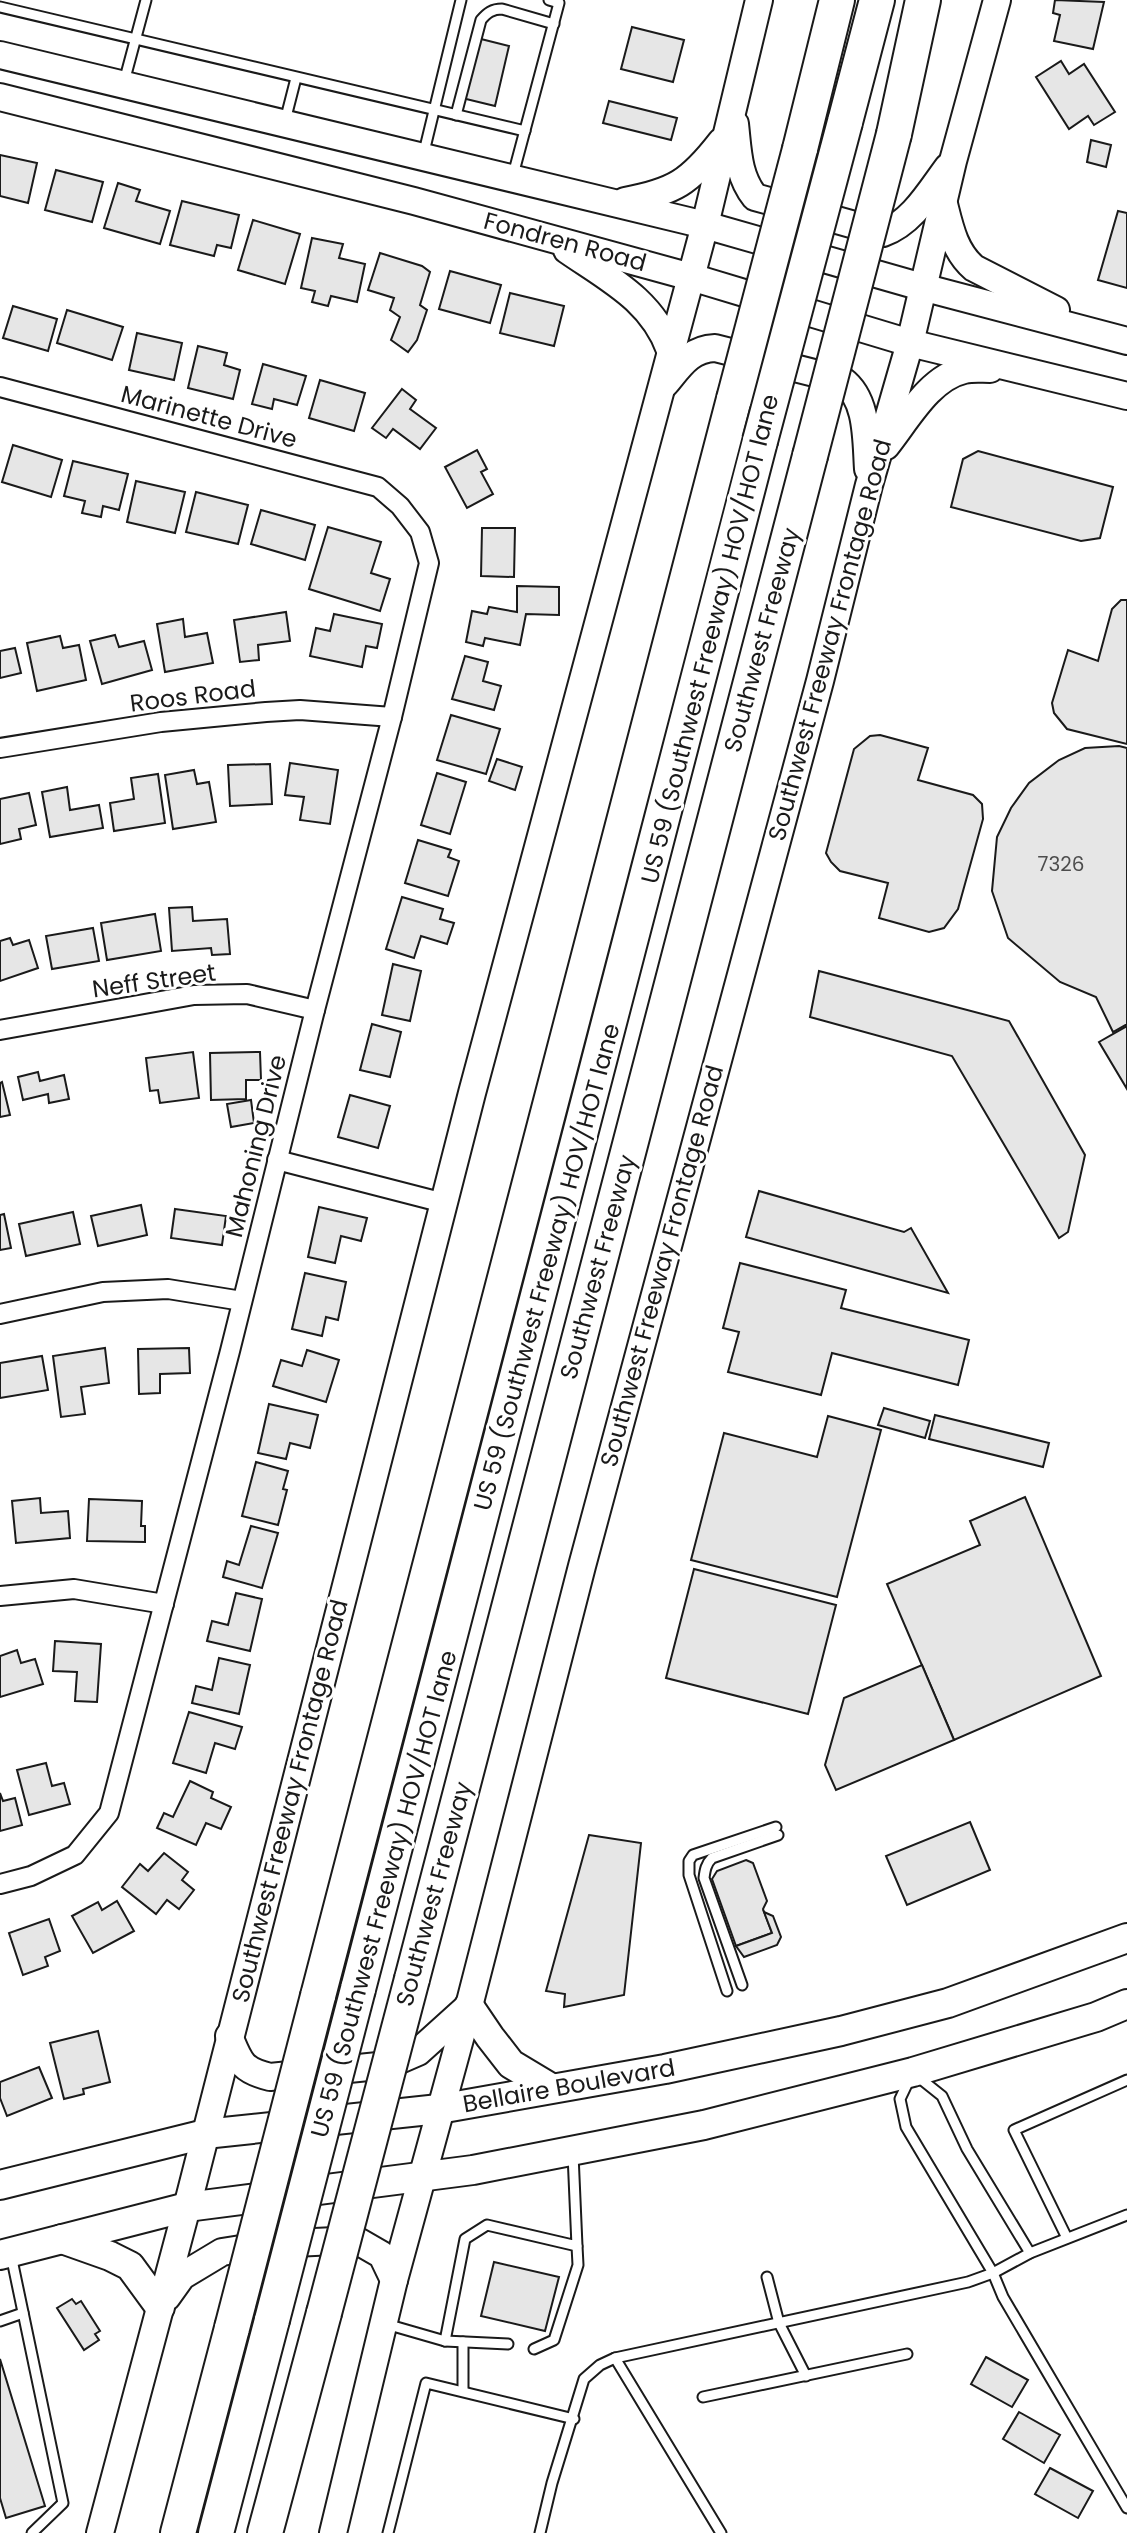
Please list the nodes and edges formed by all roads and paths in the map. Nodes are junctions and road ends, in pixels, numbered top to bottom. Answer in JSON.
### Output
{"nodes":[{"id":1,"x":146,"y":0,"type":"edge"},
{"id":2,"x":461,"y":0,"type":"edge"},
{"id":3,"x":549,"y":0,"type":"edge"},
{"id":4,"x":759,"y":0,"type":"edge"},
{"id":5,"x":877,"y":0,"type":"edge"},
{"id":6,"x":923,"y":0,"type":"edge"},
{"id":7,"x":997,"y":0,"type":"edge"},
{"id":8,"x":0,"y":7,"type":"edge"},
{"id":9,"x":832,"y":11,"type":"edge"},
{"id":10,"x":554,"y":24,"type":"junction"},
{"id":11,"x":135,"y":40,"type":"junction"},
{"id":12,"x":0,"y":55,"type":"edge"},
{"id":13,"x":296,"y":78,"type":"junction"},
{"id":14,"x":123,"y":85,"type":"junction"},
{"id":15,"x":0,"y":97,"type":"edge"},
{"id":16,"x":733,"y":105,"type":"junction"},
{"id":17,"x":435,"y":110,"type":"junction"},
{"id":18,"x":456,"y":115,"type":"junction"},
{"id":19,"x":284,"y":124,"type":"junction"},
{"id":20,"x":116,"y":125,"type":"junction"},
{"id":21,"x":525,"y":131,"type":"junction"},
{"id":22,"x":725,"y":136,"type":"junction"},
{"id":23,"x":423,"y":157,"type":"junction"},
{"id":24,"x":953,"y":161,"type":"junction"},
{"id":25,"x":512,"y":178,"type":"junction"},
{"id":26,"x":414,"y":201,"type":"junction"},
{"id":27,"x":943,"y":202,"type":"junction"},
{"id":28,"x":615,"y":203,"type":"junction"},
{"id":29,"x":705,"y":225,"type":"junction"},
{"id":30,"x":551,"y":238,"type":"junction"},
{"id":31,"x":691,"y":277,"type":"junction"},
{"id":32,"x":922,"y":287,"type":"junction"},
{"id":33,"x":1116,"y":338,"type":"edge"},
{"id":34,"x":910,"y":343,"type":"junction"},
{"id":35,"x":670,"y":350,"type":"junction"},
{"id":36,"x":1012,"y":368,"type":"junction"},
{"id":37,"x":0,"y":387,"type":"edge"},
{"id":38,"x":658,"y":393,"type":"junction"},
{"id":39,"x":1127,"y":396,"type":"edge"},
{"id":40,"x":877,"y":458,"type":"junction"},
{"id":41,"x":869,"y":485,"type":"junction"},
{"id":42,"x":400,"y":506,"type":"joint"},
{"id":43,"x":392,"y":717,"type":"junction"},
{"id":44,"x":0,"y":748,"type":"edge"},
{"id":45,"x":315,"y":1010,"type":"junction"},
{"id":46,"x":0,"y":1030,"type":"edge"},
{"id":47,"x":277,"y":1160,"type":"junction"},
{"id":48,"x":444,"y":1203,"type":"junction"},
{"id":49,"x":242,"y":1301,"type":"junction"},
{"id":50,"x":0,"y":1314,"type":"edge"},
{"id":51,"x":0,"y":1596,"type":"edge"},
{"id":52,"x":164,"y":1604,"type":"junction"},
{"id":53,"x":0,"y":1884,"type":"edge"},
{"id":54,"x":1127,"y":1938,"type":"edge"},
{"id":55,"x":742,"y":1985,"type":"dead end"},
{"id":56,"x":727,"y":1991,"type":"dead end"},
{"id":57,"x":1127,"y":2004,"type":"edge"},
{"id":58,"x":469,"y":2006,"type":"junction"},
{"id":59,"x":229,"y":2036,"type":"junction"},
{"id":60,"x":913,"y":2072,"type":"junction"},
{"id":61,"x":1127,"y":2080,"type":"edge"},
{"id":62,"x":551,"y":2088,"type":"junction"},
{"id":63,"x":439,"y":2109,"type":"junction"},
{"id":64,"x":205,"y":2134,"type":"junction"},
{"id":65,"x":573,"y":2151,"type":"junction"},
{"id":66,"x":423,"y":2177,"type":"junction"},
{"id":67,"x":0,"y":2185,"type":"edge"},
{"id":68,"x":187,"y":2207,"type":"junction"},
{"id":69,"x":1127,"y":2215,"type":"edge"},
{"id":70,"x":1067,"y":2238,"type":"junction"},
{"id":71,"x":62,"y":2239,"type":"junction"},
{"id":72,"x":577,"y":2246,"type":"junction"},
{"id":73,"x":5,"y":2253,"type":"edge"},
{"id":74,"x":1030,"y":2253,"type":"junction"},
{"id":75,"x":993,"y":2273,"type":"junction"},
{"id":76,"x":767,"y":2277,"type":"dead end"},
{"id":77,"x":394,"y":2280,"type":"junction"},
{"id":78,"x":160,"y":2307,"type":"junction"},
{"id":79,"x":23,"y":2313,"type":"junction"},
{"id":80,"x":0,"y":2321,"type":"edge"},
{"id":81,"x":383,"y":2323,"type":"junction"},
{"id":82,"x":779,"y":2323,"type":"junction"},
{"id":83,"x":445,"y":2341,"type":"junction"},
{"id":84,"x":463,"y":2342,"type":"junction"},
{"id":85,"x":508,"y":2344,"type":"dead end"},
{"id":86,"x":534,"y":2349,"type":"dead end"},
{"id":87,"x":907,"y":2354,"type":"dead end"},
{"id":88,"x":615,"y":2358,"type":"junction"},
{"id":89,"x":806,"y":2376,"type":"junction"},
{"id":90,"x":463,"y":2390,"type":"junction"},
{"id":91,"x":703,"y":2397,"type":"dead end"},
{"id":92,"x":574,"y":2419,"type":"junction"},
{"id":93,"x":1127,"y":2508,"type":"edge"},
{"id":94,"x":32,"y":2533,"type":"edge"},
{"id":95,"x":100,"y":2533,"type":"edge"},
{"id":96,"x":178,"y":2533,"type":"edge"},
{"id":97,"x":216,"y":2533,"type":"edge"},
{"id":98,"x":265,"y":2533,"type":"edge"},
{"id":99,"x":333,"y":2533,"type":"edge"},
{"id":100,"x":388,"y":2533,"type":"edge"},
{"id":101,"x":540,"y":2533,"type":"edge"},
{"id":102,"x":721,"y":2533,"type":"edge"}],
"edges":[{"from":1,"to":11,"type":"lane"},
{"from":2,"to":17,"type":"lane"},
{"from":3,"to":10,"type":"lane"},
{"from":4,"to":16,"type":"main road","name":"Southwest Freeway Frontage Road"},
{"from":5,"to":97,"type":"highway","name":"US 59 (Southwest Freeway) HOV/HOT lane","bridge":true},
{"from":6,"to":98,"type":"highway","name":"Southwest Freeway","bridge":true},
{"from":7,"to":24,"type":"main road","name":"Southwest Freeway Frontage Road"},
{"from":8,"to":11,"type":"lane"},
{"from":9,"to":96,"type":"highway","bridge":true},
{"from":10,"to":18,"type":"lane"},
{"from":10,"to":21,"type":"lane"},
{"from":11,"to":13,"type":"lane"},
{"from":11,"to":14,"type":"lane"},
{"from":12,"to":14,"type":"main road","name":"Fondren Road"},
{"from":13,"to":17,"type":"lane"},
{"from":13,"to":19,"type":"lane"},
{"from":14,"to":19,"type":"main road","name":"Fondren Road"},
{"from":14,"to":20,"type":"main road"},
{"from":15,"to":20,"type":"main road","name":"Fondren Road"},
{"from":16,"to":22,"type":"main road","name":"Southwest Freeway Frontage Road"},
{"from":16,"to":24,"type":"main road"},
{"from":17,"to":18,"type":"lane"},
{"from":17,"to":23,"type":"lane"},
{"from":18,"to":21,"type":"lane"},
{"from":19,"to":23,"type":"main road","name":"Fondren Road"},
{"from":20,"to":26,"type":"main road","name":"Fondren Road"},
{"from":21,"to":25,"type":"lane"},
{"from":22,"to":28,"type":"main road"},
{"from":22,"to":29,"type":"main road","name":"Southwest Freeway Frontage Road"},
{"from":23,"to":25,"type":"main road","name":"Fondren Road"},
{"from":23,"to":26,"type":"main road"},
{"from":24,"to":27,"type":"main road","name":"Southwest Freeway Frontage Road"},
{"from":25,"to":28,"type":"main road","name":"Fondren Road"},
{"from":26,"to":30,"type":"main road","name":"Fondren Road"},
{"from":27,"to":32,"type":"main road","name":"Southwest Freeway Frontage Road"},
{"from":27,"to":33,"type":"main road"},
{"from":28,"to":29,"type":"main road","name":"Fondren Road"},
{"from":29,"to":31,"type":"main road","name":"Southwest Freeway Frontage Road"},
{"from":29,"to":32,"type":"main road","name":"Fondren Road"},
{"from":30,"to":31,"type":"main road","name":"Fondren Road"},
{"from":30,"to":35,"type":"main road"},
{"from":31,"to":34,"type":"main road","name":"Fondren Road"},
{"from":31,"to":35,"type":"main road","name":"Southwest Freeway Frontage Road"},
{"from":32,"to":33,"type":"main road","name":"Fondren Road"},
{"from":32,"to":34,"type":"main road","name":"Southwest Freeway Frontage Road"},
{"from":34,"to":36,"type":"main road","name":"Fondren Road"},
{"from":34,"to":40,"type":"main road","name":"Southwest Freeway Frontage Road"},
{"from":35,"to":38,"type":"main road","name":"Southwest Freeway Frontage Road"},
{"from":36,"to":39,"type":"main road","name":"Fondren Road"},
{"from":36,"to":40,"type":"main road"},
{"from":37,"to":42,"type":"street","name":"Marinette Drive"},
{"from":38,"to":41,"type":"main road"},
{"from":38,"to":48,"type":"main road","name":"Southwest Freeway Frontage Road"},
{"from":40,"to":41,"type":"main road","name":"Southwest Freeway Frontage Road"},
{"from":41,"to":58,"type":"main road","name":"Southwest Freeway Frontage Road"},
{"from":42,"to":43,"type":"street","name":"Mahoning Drive"},
{"from":43,"to":44,"type":"street","name":"Roos Road"},
{"from":43,"to":45,"type":"street","name":"Mahoning Drive"},
{"from":45,"to":46,"type":"street","name":"Neff Street"},
{"from":45,"to":47,"type":"street","name":"Mahoning Drive"},
{"from":47,"to":48,"type":"street"},
{"from":47,"to":49,"type":"street","name":"Mahoning Drive"},
{"from":48,"to":59,"type":"main road","name":"Southwest Freeway Frontage Road"},
{"from":49,"to":50,"type":"street"},
{"from":49,"to":52,"type":"street","name":"Mahoning Drive"},
{"from":51,"to":52,"type":"street"},
{"from":52,"to":53,"type":"street","name":"Mahoning Drive"},
{"from":54,"to":62,"type":"main road","name":"Bellaire Boulevard"},
{"from":55,"to":56,"type":"lane"},
{"from":57,"to":60,"type":"main road"},
{"from":58,"to":59,"type":"main road"},
{"from":58,"to":62,"type":"main road"},
{"from":58,"to":63,"type":"main road","name":"Southwest Freeway Frontage Road"},
{"from":59,"to":64,"type":"main road","name":"Southwest Freeway Frontage Road"},
{"from":60,"to":65,"type":"main road"},
{"from":60,"to":74,"type":"lane"},
{"from":60,"to":75,"type":"lane"},
{"from":61,"to":70,"type":"lane"},
{"from":62,"to":63,"type":"main road","name":"Bellaire Boulevard"},
{"from":63,"to":64,"type":"main road","name":"Bellaire Boulevard"},
{"from":63,"to":66,"type":"main road","name":"Southwest Freeway Frontage Road"},
{"from":64,"to":67,"type":"main road","name":"Bellaire Boulevard"},
{"from":64,"to":68,"type":"main road","name":"Southwest Freeway Frontage Road"},
{"from":65,"to":66,"type":"main road"},
{"from":65,"to":72,"type":"lane"},
{"from":66,"to":68,"type":"main road"},
{"from":66,"to":77,"type":"main road","name":"Southwest Freeway Frontage Road"},
{"from":68,"to":71,"type":"main road"},
{"from":68,"to":78,"type":"main road","name":"Southwest Freeway Frontage Road"},
{"from":69,"to":70,"type":"lane"},
{"from":70,"to":74,"type":"lane"},
{"from":71,"to":73,"type":"main road"},
{"from":71,"to":78,"type":"main road"},
{"from":72,"to":83,"type":"lane"},
{"from":72,"to":86,"type":"lane"},
{"from":73,"to":79,"type":"lane"},
{"from":74,"to":75,"type":"lane"},
{"from":75,"to":82,"type":"lane"},
{"from":75,"to":93,"type":"lane"},
{"from":76,"to":82,"type":"lane"},
{"from":77,"to":78,"type":"main road"},
{"from":77,"to":81,"type":"main road","name":"Southwest Freeway Frontage Road"},
{"from":78,"to":95,"type":"main road","name":"Southwest Freeway Frontage Road"},
{"from":79,"to":80,"type":"lane"},
{"from":79,"to":94,"type":"lane"},
{"from":81,"to":83,"type":"lane"},
{"from":81,"to":99,"type":"main road","name":"Southwest Freeway Frontage Road"},
{"from":82,"to":88,"type":"lane"},
{"from":82,"to":89,"type":"lane"},
{"from":83,"to":84,"type":"lane"},
{"from":84,"to":85,"type":"lane"},
{"from":84,"to":90,"type":"lane"},
{"from":87,"to":89,"type":"lane"},
{"from":88,"to":92,"type":"lane"},
{"from":88,"to":102,"type":"lane"},
{"from":89,"to":91,"type":"lane"},
{"from":90,"to":92,"type":"lane"},
{"from":90,"to":100,"type":"lane"},
{"from":92,"to":101,"type":"lane"}]}
